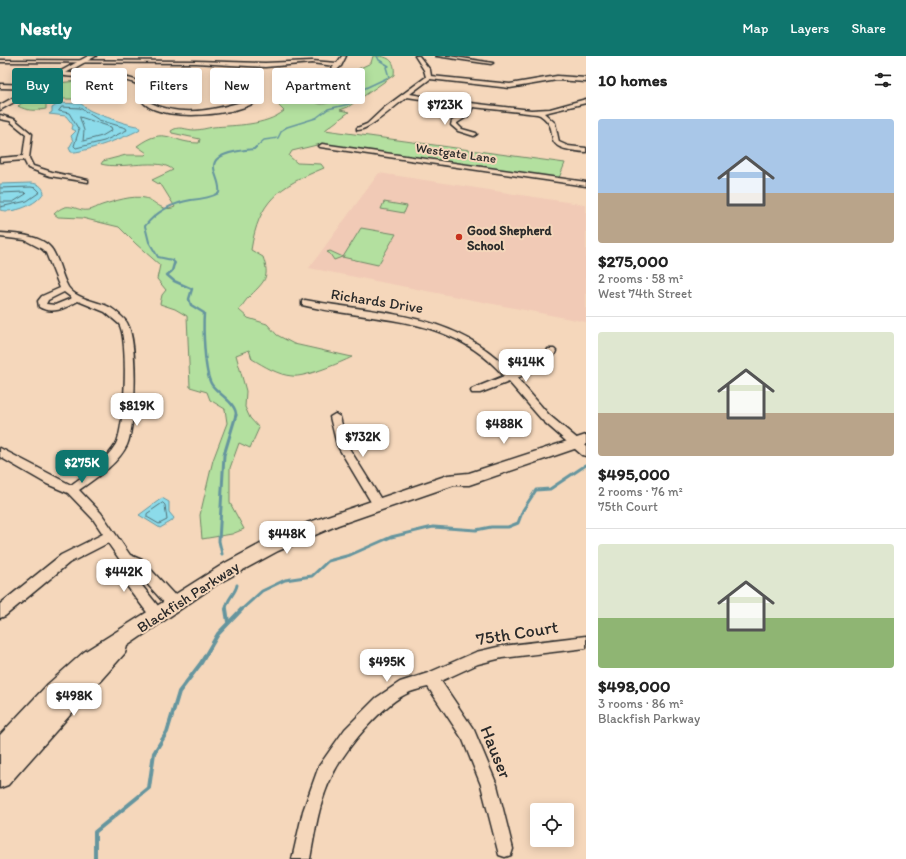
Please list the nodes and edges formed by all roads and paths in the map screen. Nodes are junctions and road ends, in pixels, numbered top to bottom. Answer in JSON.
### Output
{"nodes":[{"id":1,"x":93,"y":56,"type":"edge"},
{"id":2,"x":148,"y":56,"type":"edge"},
{"id":3,"x":344,"y":56,"type":"edge"},
{"id":4,"x":417,"y":56,"type":"edge"},
{"id":5,"x":438,"y":56,"type":"edge"},
{"id":6,"x":259,"y":57,"type":"dead end"},
{"id":7,"x":0,"y":61,"type":"edge"},
{"id":8,"x":82,"y":62,"type":"junction"},
{"id":9,"x":137,"y":63,"type":"junction"},
{"id":10,"x":492,"y":63,"type":"dead end"},
{"id":11,"x":253,"y":65,"type":"junction"},
{"id":12,"x":339,"y":65,"type":"junction"},
{"id":13,"x":336,"y":68,"type":"edge"},
{"id":14,"x":63,"y":73,"type":"edge"},
{"id":15,"x":63,"y":74,"type":"edge"},
{"id":16,"x":429,"y":77,"type":"junction"},
{"id":17,"x":586,"y":80,"type":"edge"},
{"id":18,"x":0,"y":86,"type":"edge"},
{"id":19,"x":12,"y":86,"type":"edge"},
{"id":20,"x":407,"y":94,"type":"junction"},
{"id":21,"x":12,"y":101,"type":"edge"},
{"id":22,"x":586,"y":102,"type":"edge"},
{"id":23,"x":246,"y":104,"type":"edge"},
{"id":24,"x":471,"y":105,"type":"junction"},
{"id":25,"x":0,"y":108,"type":"edge"},
{"id":26,"x":540,"y":112,"type":"junction"},
{"id":27,"x":0,"y":117,"type":"edge"},
{"id":28,"x":359,"y":130,"type":"dead end"},
{"id":29,"x":474,"y":134,"type":"dead end"},
{"id":30,"x":322,"y":146,"type":"dead end"},
{"id":31,"x":586,"y":150,"type":"edge"},
{"id":32,"x":26,"y":158,"type":"junction"},
{"id":33,"x":0,"y":160,"type":"edge"},
{"id":34,"x":86,"y":181,"type":"dead end"},
{"id":35,"x":586,"y":184,"type":"edge"},
{"id":36,"x":0,"y":235,"type":"edge"},
{"id":37,"x":65,"y":289,"type":"junction"},
{"id":38,"x":78,"y":298,"type":"junction"},
{"id":39,"x":305,"y":303,"type":"dead end"},
{"id":40,"x":551,"y":352,"type":"dead end"},
{"id":41,"x":510,"y":378,"type":"junction"},
{"id":42,"x":476,"y":391,"type":"dead end"},
{"id":43,"x":335,"y":417,"type":"dead end"},
{"id":44,"x":586,"y":431,"type":"edge"},
{"id":45,"x":579,"y":444,"type":"edge"},
{"id":46,"x":0,"y":452,"type":"edge"},
{"id":47,"x":72,"y":490,"type":"junction"},
{"id":48,"x":378,"y":504,"type":"junction"},
{"id":49,"x":110,"y":536,"type":"junction"},
{"id":50,"x":126,"y":559,"type":"junction"},
{"id":51,"x":173,"y":603,"type":"junction"},
{"id":52,"x":0,"y":612,"type":"edge"},
{"id":53,"x":157,"y":615,"type":"junction"},
{"id":54,"x":125,"y":638,"type":"junction"},
{"id":55,"x":586,"y":642,"type":"edge"},
{"id":56,"x":431,"y":679,"type":"junction"},
{"id":57,"x":0,"y":751,"type":"edge"},
{"id":58,"x":0,"y":777,"type":"edge"},
{"id":59,"x":505,"y":849,"type":"dead end"},
{"id":60,"x":301,"y":859,"type":"edge"}],
"edges":[{"from":1,"to":8,"type":"street"},
{"from":2,"to":9,"type":"street"},
{"from":3,"to":12,"type":"street"},
{"from":4,"to":16,"type":"street"},
{"from":5,"to":10,"type":"street"},
{"from":6,"to":11,"type":"street"},
{"from":7,"to":8,"type":"street"},
{"from":8,"to":9,"type":"street"},
{"from":8,"to":14,"type":"street"},
{"from":9,"to":11,"type":"street"},
{"from":11,"to":12,"type":"street"},
{"from":12,"to":13,"type":"street"},
{"from":15,"to":23,"type":"street"},
{"from":16,"to":17,"type":"street"},
{"from":16,"to":20,"type":"street"},
{"from":18,"to":19,"type":"street"},
{"from":20,"to":24,"type":"street"},
{"from":20,"to":28,"type":"street"},
{"from":21,"to":25,"type":"street"},
{"from":22,"to":26,"type":"street"},
{"from":24,"to":26,"type":"street"},
{"from":24,"to":29,"type":"street"},
{"from":26,"to":31,"type":"street"},
{"from":27,"to":32,"type":"street"},
{"from":30,"to":35,"type":"street","name":"Westgate Lane"},
{"from":32,"to":33,"type":"street"},
{"from":32,"to":34,"type":"street"},
{"from":36,"to":37,"type":"street"},
{"from":37,"to":38,"type":"street"},
{"from":37,"to":38,"type":"street"},
{"from":38,"to":47,"type":"street"},
{"from":39,"to":41,"type":"street","name":"Richards Drive"},
{"from":40,"to":41,"type":"street"},
{"from":41,"to":42,"type":"street"},
{"from":41,"to":45,"type":"street","name":"Richards Drive"},
{"from":43,"to":48,"type":"street"},
{"from":44,"to":45,"type":"main road","name":"Blackfish Parkway"},
{"from":45,"to":48,"type":"main road","name":"Blackfish Parkway"},
{"from":46,"to":47,"type":"street"},
{"from":47,"to":49,"type":"street"},
{"from":48,"to":51,"type":"main road","name":"Blackfish Parkway"},
{"from":49,"to":50,"type":"street"},
{"from":49,"to":52,"type":"street"},
{"from":50,"to":51,"type":"street"},
{"from":50,"to":53,"type":"street"},
{"from":51,"to":53,"type":"main road","name":"Blackfish Parkway"},
{"from":53,"to":54,"type":"main road","name":"Blackfish Parkway"},
{"from":54,"to":57,"type":"main road","name":"Blackfish Parkway"},
{"from":54,"to":58,"type":"main road","name":"Blackfish Parkway"},
{"from":55,"to":56,"type":"street","name":"75th Court"},
{"from":56,"to":59,"type":"street","name":"Hauser"},
{"from":56,"to":60,"type":"street","name":"75th Court"}]}
